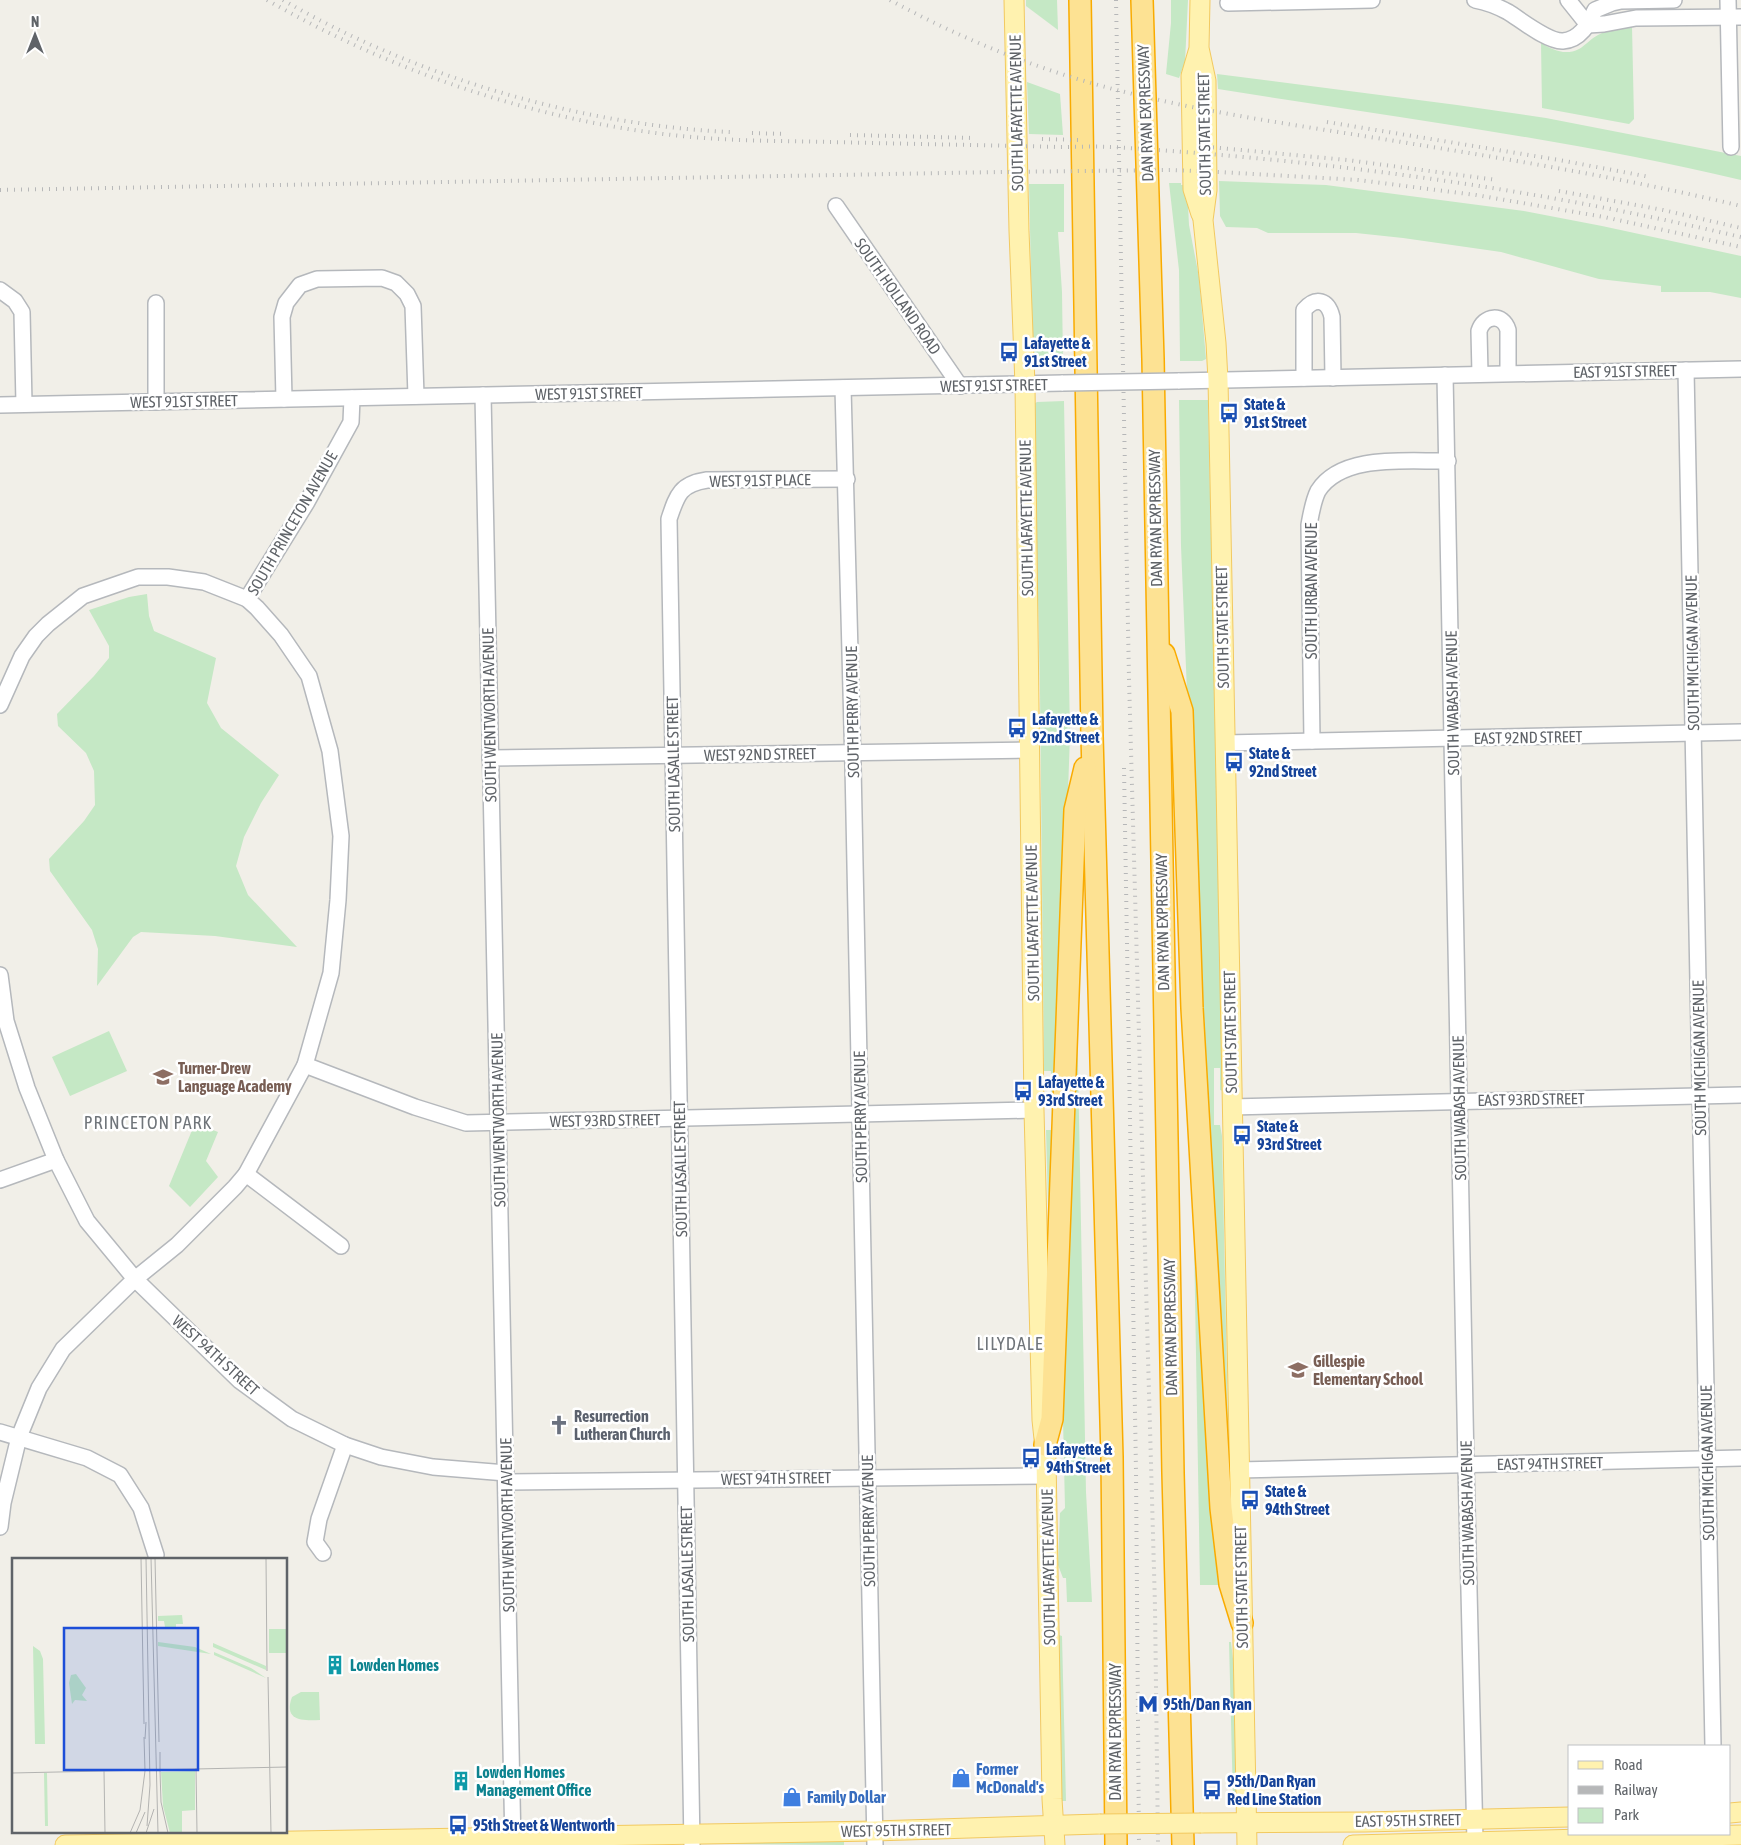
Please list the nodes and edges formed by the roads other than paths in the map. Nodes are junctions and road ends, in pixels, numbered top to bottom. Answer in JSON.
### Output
{"nodes":[{"id":1,"x":1014,"y":0,"type":"edge"},
{"id":2,"x":1080,"y":0,"type":"edge"},
{"id":3,"x":1142,"y":0,"type":"edge"},
{"id":4,"x":1200,"y":0,"type":"edge"},
{"id":5,"x":1372,"y":0,"type":"edge"},
{"id":6,"x":1475,"y":0,"type":"edge"},
{"id":7,"x":1568,"y":0,"type":"edge"},
{"id":8,"x":1674,"y":0,"type":"edge"},
{"id":9,"x":1728,"y":0,"type":"edge"},
{"id":10,"x":1228,"y":3,"type":"dead end"},
{"id":11,"x":1735,"y":17,"type":"edge"},
{"id":12,"x":1588,"y":25,"type":"junction"},
{"id":13,"x":1731,"y":147,"type":"dead end"},
{"id":14,"x":836,"y":206,"type":"dead end"},
{"id":15,"x":0,"y":290,"type":"edge"},
{"id":16,"x":156,"y":303,"type":"dead end"},
{"id":17,"x":1741,"y":369,"type":"edge"},
{"id":18,"x":1686,"y":370,"type":"junction"},
{"id":19,"x":1508,"y":373,"type":"junction"},
{"id":20,"x":1480,"y":374,"type":"junction"},
{"id":21,"x":1445,"y":375,"type":"junction"},
{"id":22,"x":1304,"y":378,"type":"junction"},
{"id":23,"x":1333,"y":378,"type":"junction"},
{"id":24,"x":1218,"y":380,"type":"junction"},
{"id":25,"x":1178,"y":381,"type":"joint"},
{"id":26,"x":1025,"y":385,"type":"junction"},
{"id":27,"x":960,"y":386,"type":"junction"},
{"id":28,"x":843,"y":388,"type":"junction"},
{"id":29,"x":483,"y":395,"type":"junction"},
{"id":30,"x":416,"y":396,"type":"junction"},
{"id":31,"x":352,"y":398,"type":"junction"},
{"id":32,"x":284,"y":399,"type":"junction"},
{"id":33,"x":156,"y":402,"type":"junction"},
{"id":34,"x":24,"y":404,"type":"junction"},
{"id":35,"x":0,"y":405,"type":"edge"},
{"id":36,"x":1448,"y":462,"type":"junction"},
{"id":37,"x":847,"y":479,"type":"junction"},
{"id":38,"x":677,"y":494,"type":"joint"},
{"id":39,"x":247,"y":599,"type":"junction"},
{"id":40,"x":1157,"y":631,"type":"junction"},
{"id":41,"x":0,"y":705,"type":"edge"},
{"id":42,"x":1741,"y":732,"type":"edge"},
{"id":43,"x":1693,"y":733,"type":"junction"},
{"id":44,"x":1092,"y":736,"type":"junction"},
{"id":45,"x":1452,"y":738,"type":"junction"},
{"id":46,"x":1312,"y":741,"type":"junction"},
{"id":47,"x":1224,"y":743,"type":"junction"},
{"id":48,"x":1030,"y":750,"type":"junction"},
{"id":49,"x":853,"y":753,"type":"junction"},
{"id":50,"x":673,"y":755,"type":"junction"},
{"id":51,"x":490,"y":758,"type":"junction"},
{"id":52,"x":0,"y":975,"type":"edge"},
{"id":53,"x":3,"y":1022,"type":"edge"},
{"id":54,"x":305,"y":1065,"type":"junction"},
{"id":55,"x":1741,"y":1095,"type":"edge"},
{"id":56,"x":1700,"y":1096,"type":"junction"},
{"id":57,"x":1459,"y":1101,"type":"junction"},
{"id":58,"x":1232,"y":1107,"type":"junction"},
{"id":59,"x":1034,"y":1110,"type":"junction"},
{"id":60,"x":860,"y":1114,"type":"junction"},
{"id":61,"x":679,"y":1119,"type":"junction"},
{"id":62,"x":498,"y":1123,"type":"junction"},
{"id":63,"x":56,"y":1160,"type":"junction"},
{"id":64,"x":246,"y":1174,"type":"junction"},
{"id":65,"x":0,"y":1180,"type":"edge"},
{"id":66,"x":341,"y":1246,"type":"dead end"},
{"id":67,"x":135,"y":1279,"type":"junction"},
{"id":68,"x":0,"y":1432,"type":"edge"},
{"id":69,"x":19,"y":1437,"type":"junction"},
{"id":70,"x":345,"y":1445,"type":"junction"},
{"id":71,"x":1045,"y":1445,"type":"junction"},
{"id":72,"x":1741,"y":1458,"type":"edge"},
{"id":73,"x":1706,"y":1459,"type":"junction"},
{"id":74,"x":1466,"y":1465,"type":"junction"},
{"id":75,"x":1238,"y":1470,"type":"junction"},
{"id":76,"x":1046,"y":1476,"type":"junction"},
{"id":77,"x":506,"y":1477,"type":"junction"},
{"id":78,"x":867,"y":1477,"type":"junction"},
{"id":79,"x":685,"y":1480,"type":"junction"},
{"id":80,"x":0,"y":1527,"type":"edge"},
{"id":81,"x":323,"y":1553,"type":"dead end"},
{"id":82,"x":156,"y":1556,"type":"dead end"},
{"id":83,"x":1242,"y":1623,"type":"junction"},
{"id":84,"x":1713,"y":1745,"type":"edge"},
{"id":85,"x":1568,"y":1817,"type":"edge"},
{"id":86,"x":1475,"y":1819,"type":"junction"},
{"id":87,"x":1247,"y":1822,"type":"junction"},
{"id":88,"x":1054,"y":1825,"type":"junction"},
{"id":89,"x":1741,"y":1835,"type":"edge"},
{"id":90,"x":874,"y":1838,"type":"edge"},
{"id":91,"x":1715,"y":1838,"type":"edge"},
{"id":92,"x":692,"y":1839,"type":"edge"},
{"id":93,"x":513,"y":1841,"type":"edge"},
{"id":94,"x":1475,"y":1841,"type":"junction"},
{"id":95,"x":331,"y":1843,"type":"edge"},
{"id":96,"x":149,"y":1844,"type":"edge"},
{"id":97,"x":65,"y":1845,"type":"edge"},
{"id":98,"x":1055,"y":1845,"type":"edge"},
{"id":99,"x":1116,"y":1845,"type":"edge"},
{"id":100,"x":1183,"y":1845,"type":"edge"},
{"id":101,"x":1247,"y":1845,"type":"edge"},
{"id":102,"x":1353,"y":1845,"type":"edge"}],
"edges":[{"from":1,"to":26,"type":"main road","name":"SOUTH LAFAYETTE AVENUE"},
{"from":2,"to":44,"type":"highway","name":"DAN RYAN EXPRESSWAY"},
{"from":3,"to":40,"type":"highway","name":"DAN RYAN EXPRESSWAY"},
{"from":4,"to":24,"type":"main road","name":"SOUTH STATE STREET"},
{"from":5,"to":10,"type":"street"},
{"from":6,"to":12,"type":"street"},
{"from":7,"to":12,"type":"street"},
{"from":8,"to":12,"type":"street"},
{"from":9,"to":11,"type":"street"},
{"from":11,"to":12,"type":"street"},
{"from":11,"to":13,"type":"street"},
{"from":14,"to":27,"type":"street","name":"SOUTH HOLLAND ROAD"},
{"from":15,"to":34,"type":"street"},
{"from":16,"to":33,"type":"street"},
{"from":17,"to":18,"type":"street","name":"EAST 91ST STREET"},
{"from":18,"to":19,"type":"street","name":"EAST 91ST STREET"},
{"from":18,"to":43,"type":"street","name":"SOUTH MICHIGAN AVENUE"},
{"from":19,"to":20,"type":"street","name":"EAST 91ST STREET"},
{"from":19,"to":20,"type":"street"},
{"from":20,"to":21,"type":"street","name":"EAST 91ST STREET"},
{"from":21,"to":23,"type":"street","name":"EAST 91ST STREET"},
{"from":21,"to":36,"type":"street","name":"SOUTH WABASH AVENUE"},
{"from":22,"to":23,"type":"street","name":"EAST 91ST STREET"},
{"from":22,"to":23,"type":"street"},
{"from":22,"to":24,"type":"street","name":"EAST 91ST STREET"},
{"from":24,"to":25,"type":"street","name":"EAST 91ST STREET"},
{"from":24,"to":47,"type":"main road","name":"SOUTH STATE STREET"},
{"from":25,"to":26,"type":"street","name":"WEST 91ST STREET","bridge":true},
{"from":26,"to":27,"type":"street","name":"WEST 91ST STREET"},
{"from":26,"to":48,"type":"main road","name":"SOUTH LAFAYETTE AVENUE"},
{"from":27,"to":28,"type":"street","name":"WEST 91ST STREET"},
{"from":28,"to":29,"type":"street","name":"WEST 91ST STREET"},
{"from":28,"to":37,"type":"street","name":"SOUTH PERRY AVENUE"},
{"from":29,"to":30,"type":"street","name":"WEST 91ST STREET"},
{"from":29,"to":51,"type":"street","name":"SOUTH WENTWORTH AVENUE"},
{"from":30,"to":31,"type":"street","name":"WEST 91ST STREET"},
{"from":30,"to":32,"type":"street"},
{"from":31,"to":32,"type":"street","name":"WEST 91ST STREET"},
{"from":31,"to":39,"type":"street","name":"SOUTH PRINCETON AVENUE"},
{"from":32,"to":33,"type":"street","name":"WEST 91ST STREET"},
{"from":33,"to":34,"type":"street","name":"WEST 91ST STREET"},
{"from":34,"to":35,"type":"street","name":"WEST 91ST STREET"},
{"from":36,"to":45,"type":"street","name":"SOUTH WABASH AVENUE"},
{"from":36,"to":46,"type":"street","name":"SOUTH URBAN AVENUE"},
{"from":37,"to":38,"type":"street","name":"WEST 91ST PLACE"},
{"from":37,"to":49,"type":"street","name":"SOUTH PERRY AVENUE"},
{"from":38,"to":50,"type":"street","name":"SOUTH LASALLE STREET"},
{"from":39,"to":41,"type":"street"},
{"from":39,"to":54,"type":"street","name":"SOUTH PRINCETON AVENUE"},
{"from":40,"to":83,"type":"highway"},
{"from":40,"to":100,"type":"highway","name":"DAN RYAN EXPRESSWAY"},
{"from":42,"to":43,"type":"street","name":"EAST 92ND STREET"},
{"from":43,"to":45,"type":"street","name":"EAST 92ND STREET"},
{"from":43,"to":56,"type":"street","name":"SOUTH MICHIGAN AVENUE"},
{"from":44,"to":71,"type":"highway"},
{"from":44,"to":99,"type":"highway","name":"DAN RYAN EXPRESSWAY"},
{"from":45,"to":46,"type":"street","name":"EAST 92ND STREET"},
{"from":45,"to":57,"type":"street","name":"SOUTH WABASH AVENUE"},
{"from":46,"to":47,"type":"street","name":"EAST 92ND STREET"},
{"from":47,"to":58,"type":"main road","name":"SOUTH STATE STREET"},
{"from":48,"to":49,"type":"street","name":"WEST 92ND STREET"},
{"from":48,"to":59,"type":"main road","name":"SOUTH LAFAYETTE AVENUE"},
{"from":49,"to":50,"type":"street","name":"WEST 92ND STREET"},
{"from":49,"to":60,"type":"street","name":"SOUTH PERRY AVENUE"},
{"from":50,"to":51,"type":"street","name":"WEST 92ND STREET"},
{"from":50,"to":61,"type":"street","name":"SOUTH LASALLE STREET"},
{"from":51,"to":62,"type":"street","name":"SOUTH WENTWORTH AVENUE"},
{"from":52,"to":53,"type":"street","name":"WEST 94TH STREET"},
{"from":53,"to":63,"type":"street","name":"WEST 94TH STREET"},
{"from":54,"to":62,"type":"street","name":"WEST 93RD STREET"},
{"from":54,"to":64,"type":"street","name":"SOUTH PRINCETON AVENUE"},
{"from":55,"to":56,"type":"street","name":"EAST 93RD STREET"},
{"from":56,"to":57,"type":"street","name":"EAST 93RD STREET"},
{"from":56,"to":73,"type":"street","name":"SOUTH MICHIGAN AVENUE"},
{"from":57,"to":58,"type":"street","name":"EAST 93RD STREET"},
{"from":57,"to":74,"type":"street","name":"SOUTH WABASH AVENUE"},
{"from":58,"to":75,"type":"main road","name":"SOUTH STATE STREET"},
{"from":59,"to":60,"type":"street","name":"WEST 93RD STREET"},
{"from":59,"to":71,"type":"main road","name":"SOUTH LAFAYETTE AVENUE"},
{"from":60,"to":61,"type":"street","name":"WEST 93RD STREET"},
{"from":60,"to":78,"type":"street","name":"SOUTH PERRY AVENUE"},
{"from":61,"to":62,"type":"street","name":"WEST 93RD STREET"},
{"from":61,"to":79,"type":"street","name":"SOUTH LASALLE STREET"},
{"from":62,"to":77,"type":"street","name":"SOUTH WENTWORTH AVENUE"},
{"from":63,"to":65,"type":"street"},
{"from":63,"to":67,"type":"street","name":"WEST 94TH STREET"},
{"from":64,"to":66,"type":"street"},
{"from":64,"to":67,"type":"street","name":"SOUTH PRINCETON AVENUE"},
{"from":67,"to":69,"type":"street","name":"SOUTH PRINCETON AVENUE"},
{"from":67,"to":70,"type":"street","name":"WEST 94TH STREET"},
{"from":68,"to":69,"type":"street"},
{"from":69,"to":80,"type":"street","name":"SOUTH PRINCETON AVENUE"},
{"from":69,"to":82,"type":"street"},
{"from":70,"to":77,"type":"street","name":"WEST 94TH STREET"},
{"from":70,"to":81,"type":"street"},
{"from":71,"to":76,"type":"main road","name":"SOUTH LAFAYETTE AVENUE"},
{"from":72,"to":73,"type":"street","name":"EAST 94TH STREET"},
{"from":73,"to":74,"type":"street","name":"EAST 94TH STREET"},
{"from":73,"to":84,"type":"street","name":"SOUTH MICHIGAN AVENUE"},
{"from":74,"to":75,"type":"street","name":"EAST 94TH STREET"},
{"from":74,"to":86,"type":"street","name":"SOUTH WABASH AVENUE"},
{"from":75,"to":83,"type":"main road","name":"SOUTH STATE STREET"},
{"from":76,"to":78,"type":"street","name":"WEST 94TH STREET"},
{"from":76,"to":88,"type":"main road","name":"SOUTH LAFAYETTE AVENUE"},
{"from":77,"to":79,"type":"street","name":"WEST 94TH STREET"},
{"from":77,"to":93,"type":"street","name":"SOUTH WENTWORTH AVENUE"},
{"from":78,"to":79,"type":"street","name":"WEST 94TH STREET"},
{"from":78,"to":90,"type":"street","name":"SOUTH PERRY AVENUE"},
{"from":79,"to":92,"type":"street","name":"SOUTH LASALLE STREET"},
{"from":83,"to":87,"type":"main road","name":"SOUTH STATE STREET"},
{"from":85,"to":86,"type":"main road","name":"EAST 95TH STREET"},
{"from":86,"to":87,"type":"main road","name":"EAST 95TH STREET"},
{"from":86,"to":94,"type":"street","name":"SOUTH WABASH AVENUE"},
{"from":87,"to":88,"type":"main road","name":"WEST 95TH STREET","bridge":true},
{"from":87,"to":101,"type":"main road","name":"SOUTH STATE STREET"},
{"from":88,"to":90,"type":"main road","name":"WEST 95TH STREET"},
{"from":88,"to":98,"type":"main road","name":"SOUTH LAFAYETTE AVENUE"},
{"from":89,"to":91,"type":"main road","name":"EAST 95TH STREET"},
{"from":90,"to":92,"type":"main road","name":"WEST 95TH STREET"},
{"from":91,"to":94,"type":"main road","name":"EAST 95TH STREET"},
{"from":92,"to":93,"type":"main road","name":"WEST 95TH STREET"},
{"from":93,"to":95,"type":"main road","name":"WEST 95TH STREET"},
{"from":94,"to":102,"type":"main road","name":"EAST 95TH STREET"},
{"from":95,"to":96,"type":"main road","name":"WEST 95TH STREET"},
{"from":96,"to":97,"type":"main road","name":"WEST 95TH STREET"}]}
